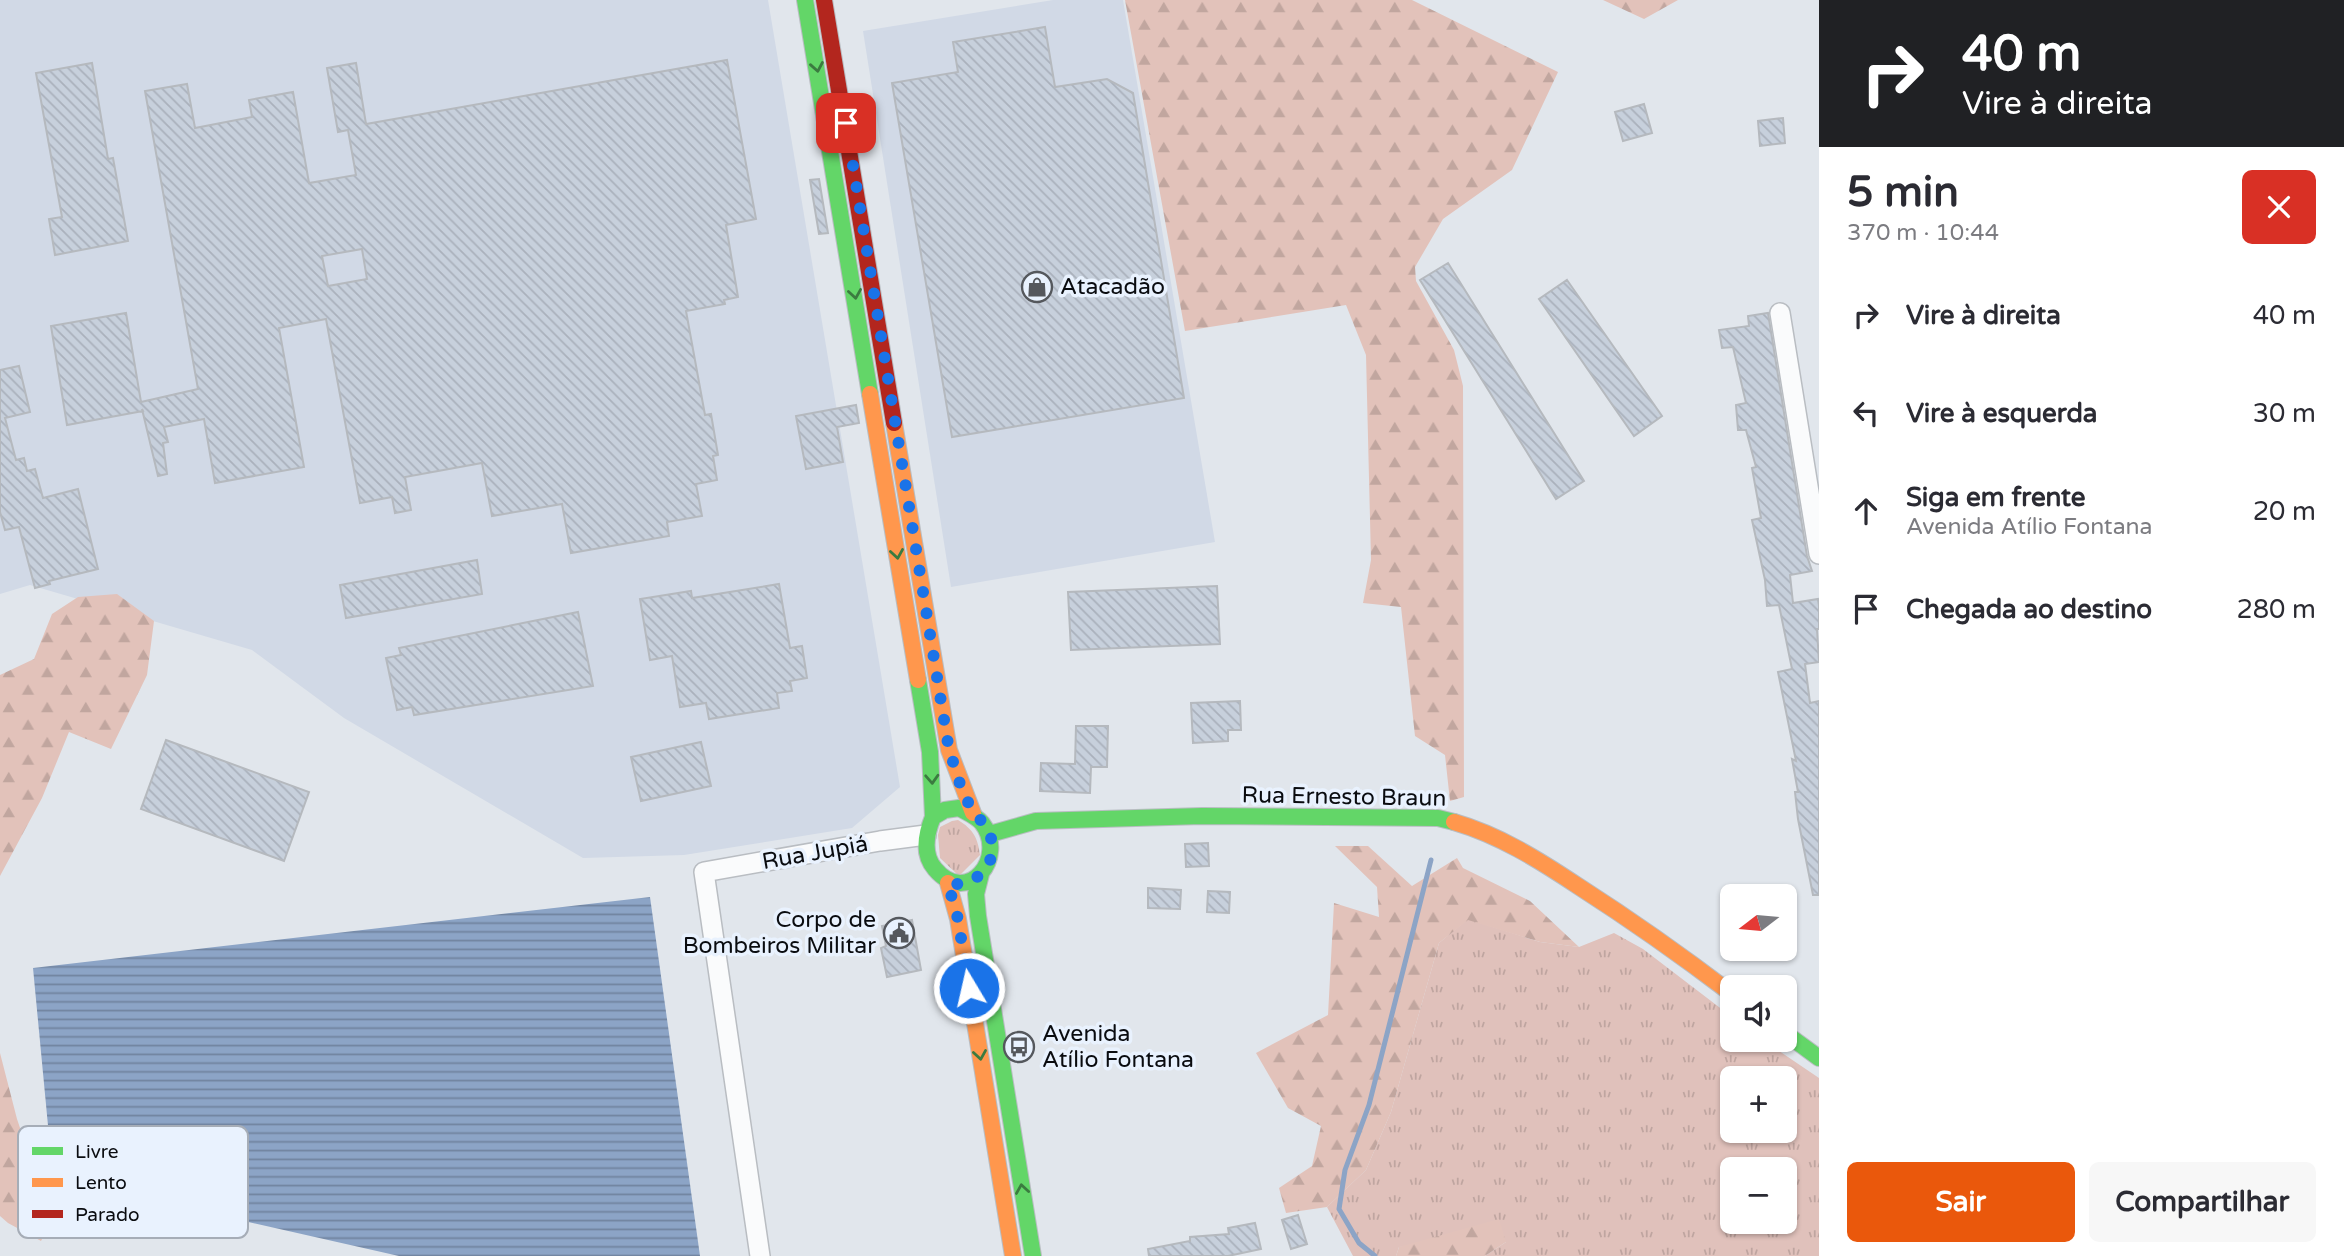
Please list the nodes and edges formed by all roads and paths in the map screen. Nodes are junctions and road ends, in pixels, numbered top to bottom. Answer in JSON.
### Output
{"nodes":[{"id":1,"x":805,"y":0,"type":"edge"},
{"id":2,"x":824,"y":0,"type":"edge"},
{"id":3,"x":1780,"y":313,"type":"dead end"},
{"id":4,"x":1819,"y":554,"type":"edge"},
{"id":5,"x":974,"y":813,"type":"junction"},
{"id":6,"x":933,"y":817,"type":"junction"},
{"id":7,"x":990,"y":834,"type":"junction"},
{"id":8,"x":926,"y":835,"type":"junction"},
{"id":9,"x":981,"y":874,"type":"junction"},
{"id":10,"x":948,"y":884,"type":"junction"},
{"id":11,"x":1720,"y":985,"type":"edge"},
{"id":12,"x":1797,"y":1042,"type":"edge"},
{"id":13,"x":1819,"y":1058,"type":"edge"},
{"id":14,"x":760,"y":1256,"type":"edge"},
{"id":15,"x":1013,"y":1256,"type":"edge"},
{"id":16,"x":1033,"y":1256,"type":"edge"}],
"edges":[{"from":1,"to":6,"type":"main road","one_way":true},
{"from":2,"to":5,"type":"main road"},
{"from":3,"to":4,"type":"street"},
{"from":5,"to":6,"type":"main road"},
{"from":5,"to":7,"type":"main road"},
{"from":6,"to":8,"type":"main road"},
{"from":7,"to":9,"type":"main road"},
{"from":7,"to":11,"type":"main road","name":"Rua Ernesto Braun"},
{"from":8,"to":10,"type":"main road"},
{"from":8,"to":14,"type":"street","name":"Rua Jupiá"},
{"from":9,"to":10,"type":"main road"},
{"from":16,"to":9,"type":"main road","one_way":true},
{"from":10,"to":15,"type":"main road","one_way":true},
{"from":12,"to":13,"type":"main road"}]}
